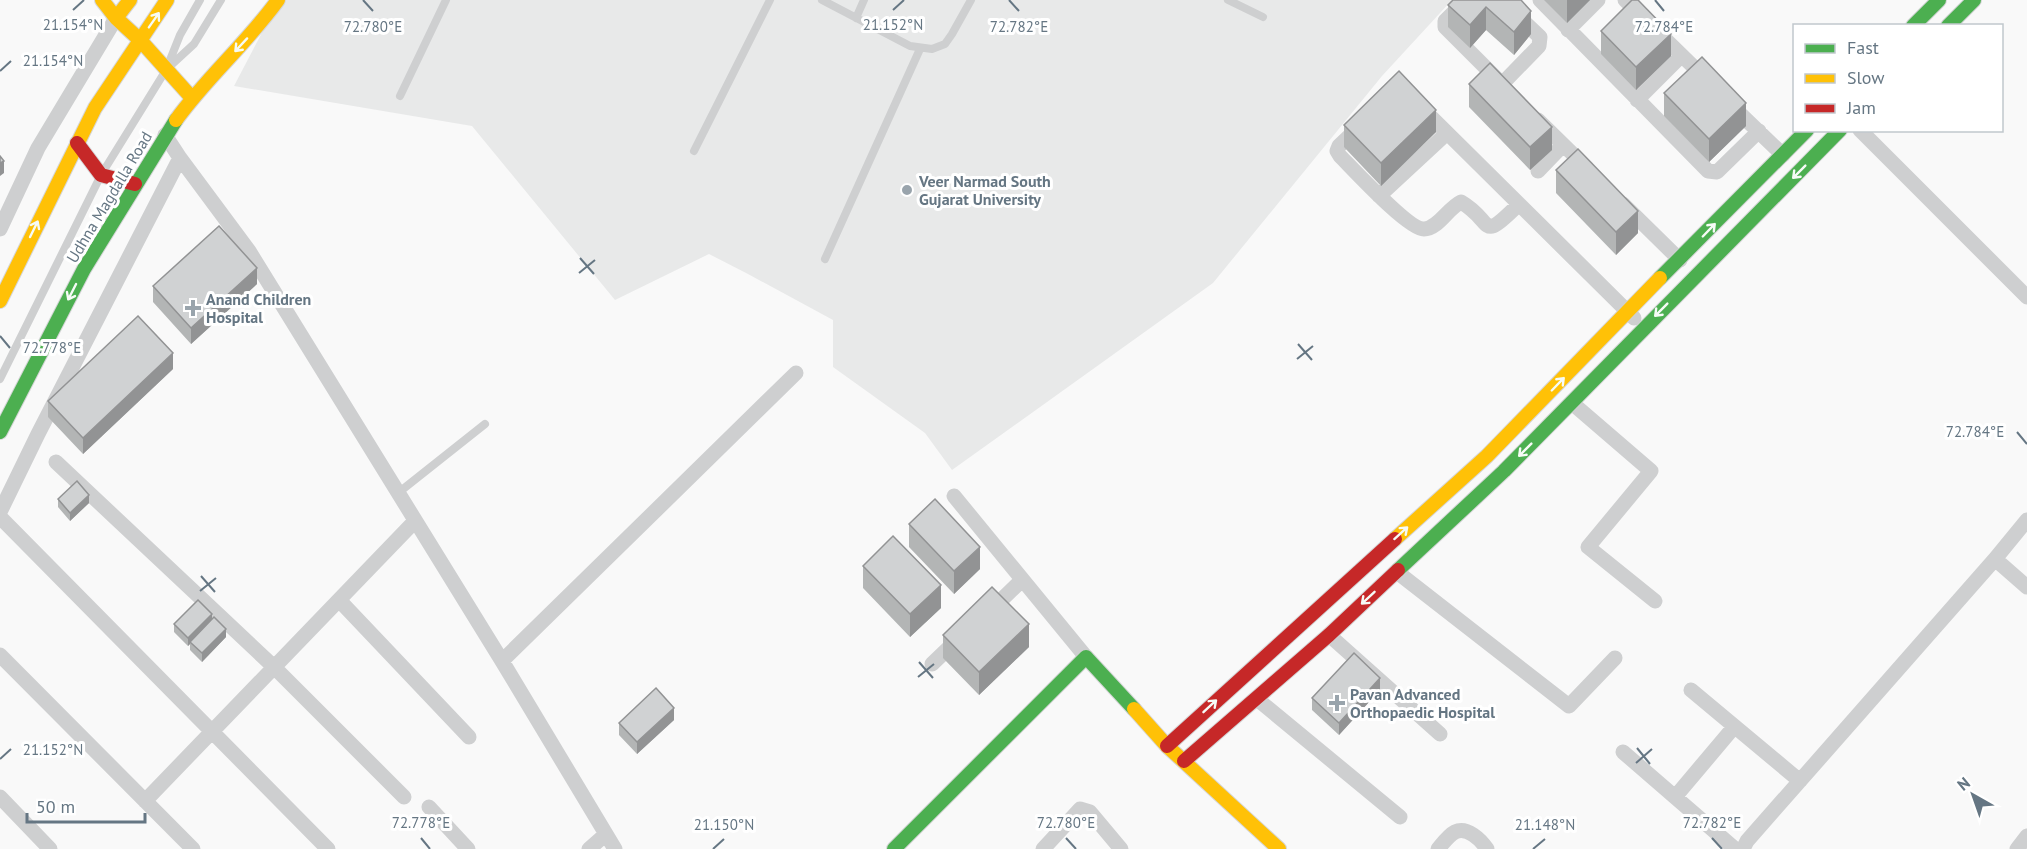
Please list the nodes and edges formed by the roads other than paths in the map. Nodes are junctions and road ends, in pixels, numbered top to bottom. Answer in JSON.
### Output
{"nodes":[{"id":1,"x":102,"y":0,"type":"edge"},
{"id":2,"x":130,"y":0,"type":"edge"},
{"id":3,"x":168,"y":0,"type":"edge"},
{"id":4,"x":200,"y":0,"type":"edge"},
{"id":5,"x":221,"y":0,"type":"edge"},
{"id":6,"x":278,"y":0,"type":"edge"},
{"id":7,"x":446,"y":0,"type":"edge"},
{"id":8,"x":770,"y":0,"type":"edge"},
{"id":9,"x":822,"y":0,"type":"edge"},
{"id":10,"x":864,"y":0,"type":"edge"},
{"id":11,"x":971,"y":0,"type":"edge"},
{"id":12,"x":1228,"y":0,"type":"edge"},
{"id":13,"x":1466,"y":0,"type":"edge"},
{"id":14,"x":1501,"y":0,"type":"edge"},
{"id":15,"x":1540,"y":0,"type":"edge"},
{"id":16,"x":1598,"y":0,"type":"edge"},
{"id":17,"x":1625,"y":0,"type":"edge"},
{"id":18,"x":1939,"y":0,"type":"edge"},
{"id":19,"x":1974,"y":0,"type":"edge"},
{"id":20,"x":1263,"y":17,"type":"dead end"},
{"id":21,"x":116,"y":18,"type":"junction"},
{"id":22,"x":856,"y":18,"type":"junction"},
{"id":23,"x":1915,"y":24,"type":"edge"},
{"id":24,"x":1949,"y":24,"type":"edge"},
{"id":25,"x":1568,"y":30,"type":"junction"},
{"id":26,"x":140,"y":40,"type":"junction"},
{"id":27,"x":920,"y":49,"type":"junction"},
{"id":28,"x":1682,"y":56,"type":"junction"},
{"id":29,"x":166,"y":70,"type":"junction"},
{"id":30,"x":400,"y":96,"type":"dead end"},
{"id":31,"x":192,"y":98,"type":"junction"},
{"id":32,"x":1414,"y":100,"type":"edge"},
{"id":33,"x":1637,"y":100,"type":"junction"},
{"id":34,"x":1525,"y":107,"type":"edge"},
{"id":35,"x":1370,"y":115,"type":"edge"},
{"id":36,"x":1759,"y":131,"type":"junction"},
{"id":37,"x":1805,"y":132,"type":"edge"},
{"id":38,"x":1838,"y":132,"type":"edge"},
{"id":39,"x":1862,"y":132,"type":"edge"},
{"id":40,"x":1447,"y":133,"type":"junction"},
{"id":41,"x":165,"y":135,"type":"junction"},
{"id":42,"x":77,"y":143,"type":"junction"},
{"id":43,"x":1563,"y":145,"type":"junction"},
{"id":44,"x":694,"y":152,"type":"dead end"},
{"id":45,"x":1783,"y":155,"type":"junction"},
{"id":46,"x":180,"y":158,"type":"junction"},
{"id":47,"x":1538,"y":171,"type":"dead end"},
{"id":48,"x":101,"y":175,"type":"junction"},
{"id":49,"x":1596,"y":177,"type":"edge"},
{"id":50,"x":135,"y":184,"type":"junction"},
{"id":51,"x":1613,"y":193,"type":"edge"},
{"id":52,"x":1379,"y":196,"type":"junction"},
{"id":53,"x":1519,"y":204,"type":"junction"},
{"id":54,"x":0,"y":229,"type":"edge"},
{"id":55,"x":825,"y":258,"type":"dead end"},
{"id":56,"x":1680,"y":260,"type":"junction"},
{"id":57,"x":2027,"y":297,"type":"edge"},
{"id":58,"x":0,"y":301,"type":"edge"},
{"id":59,"x":1627,"y":311,"type":"junction"},
{"id":60,"x":1644,"y":327,"type":"junction"},
{"id":61,"x":796,"y":373,"type":"dead end"},
{"id":62,"x":0,"y":379,"type":"edge"},
{"id":63,"x":1572,"y":403,"type":"junction"},
{"id":64,"x":485,"y":424,"type":"dead end"},
{"id":65,"x":0,"y":432,"type":"edge"},
{"id":66,"x":56,"y":462,"type":"dead end"},
{"id":67,"x":398,"y":493,"type":"junction"},
{"id":68,"x":954,"y":496,"type":"dead end"},
{"id":69,"x":0,"y":515,"type":"edge"},
{"id":70,"x":2027,"y":520,"type":"edge"},
{"id":71,"x":415,"y":521,"type":"junction"},
{"id":72,"x":1995,"y":559,"type":"junction"},
{"id":73,"x":1397,"y":572,"type":"junction"},
{"id":74,"x":1022,"y":580,"type":"junction"},
{"id":75,"x":2027,"y":587,"type":"edge"},
{"id":76,"x":339,"y":600,"type":"junction"},
{"id":77,"x":1655,"y":601,"type":"dead end"},
{"id":78,"x":981,"y":618,"type":"edge"},
{"id":79,"x":965,"y":633,"type":"edge"},
{"id":80,"x":1329,"y":635,"type":"junction"},
{"id":81,"x":0,"y":655,"type":"edge"},
{"id":82,"x":1086,"y":657,"type":"junction"},
{"id":83,"x":1615,"y":658,"type":"dead end"},
{"id":84,"x":502,"y":661,"type":"junction"},
{"id":85,"x":932,"y":664,"type":"dead end"},
{"id":86,"x":274,"y":667,"type":"junction"},
{"id":87,"x":1691,"y":690,"type":"dead end"},
{"id":88,"x":1257,"y":699,"type":"junction"},
{"id":89,"x":1734,"y":727,"type":"junction"},
{"id":90,"x":213,"y":730,"type":"junction"},
{"id":91,"x":1440,"y":734,"type":"dead end"},
{"id":92,"x":469,"y":736,"type":"dead end"},
{"id":93,"x":1167,"y":746,"type":"junction"},
{"id":94,"x":1623,"y":752,"type":"dead end"},
{"id":95,"x":1184,"y":761,"type":"junction"},
{"id":96,"x":1800,"y":781,"type":"junction"},
{"id":97,"x":0,"y":796,"type":"edge"},
{"id":98,"x":404,"y":797,"type":"dead end"},
{"id":99,"x":1675,"y":797,"type":"junction"},
{"id":100,"x":145,"y":801,"type":"junction"},
{"id":101,"x":429,"y":807,"type":"dead end"},
{"id":102,"x":1400,"y":817,"type":"dead end"},
{"id":103,"x":606,"y":834,"type":"junction"},
{"id":104,"x":2027,"y":836,"type":"edge"},
{"id":105,"x":50,"y":849,"type":"edge"},
{"id":106,"x":193,"y":849,"type":"edge"},
{"id":107,"x":328,"y":849,"type":"edge"},
{"id":108,"x":468,"y":849,"type":"edge"},
{"id":109,"x":589,"y":849,"type":"edge"},
{"id":110,"x":615,"y":849,"type":"edge"},
{"id":111,"x":894,"y":849,"type":"edge"},
{"id":112,"x":1042,"y":849,"type":"edge"},
{"id":113,"x":1121,"y":849,"type":"edge"},
{"id":114,"x":1279,"y":849,"type":"edge"},
{"id":115,"x":1438,"y":849,"type":"edge"},
{"id":116,"x":1487,"y":849,"type":"edge"},
{"id":117,"x":1735,"y":849,"type":"edge"},
{"id":118,"x":1743,"y":849,"type":"edge"},
{"id":119,"x":2016,"y":849,"type":"edge"}],
"edges":[{"from":1,"to":21,"type":"street"},
{"from":2,"to":21,"type":"street"},
{"from":26,"to":3,"type":"street","one_way":true},
{"from":4,"to":29,"type":"lane"},
{"from":5,"to":29,"type":"lane"},
{"from":6,"to":31,"type":"street","name":"Udhna Magdalla Road","one_way":true},
{"from":7,"to":30,"type":"lane"},
{"from":8,"to":44,"type":"lane"},
{"from":9,"to":22,"type":"lane"},
{"from":10,"to":22,"type":"lane"},
{"from":11,"to":27,"type":"lane"},
{"from":12,"to":20,"type":"lane"},
{"from":13,"to":14,"type":"street"},
{"from":15,"to":25,"type":"street"},
{"from":16,"to":25,"type":"street"},
{"from":17,"to":28,"type":"street"},
{"from":18,"to":23,"type":"street"},
{"from":19,"to":24,"type":"street"},
{"from":21,"to":26,"type":"street"},
{"from":21,"to":54,"type":"street"},
{"from":22,"to":27,"type":"lane"},
{"from":25,"to":33,"type":"street"},
{"from":26,"to":29,"type":"street"},
{"from":26,"to":42,"type":"street"},
{"from":27,"to":55,"type":"lane"},
{"from":28,"to":33,"type":"street"},
{"from":28,"to":36,"type":"street"},
{"from":29,"to":31,"type":"street"},
{"from":29,"to":48,"type":"lane"},
{"from":31,"to":41,"type":"street","name":"Udhna Magdalla Road"},
{"from":32,"to":40,"type":"street"},
{"from":33,"to":36,"type":"street"},
{"from":34,"to":43,"type":"street"},
{"from":35,"to":52,"type":"street"},
{"from":36,"to":45,"type":"street"},
{"from":37,"to":45,"type":"street"},
{"from":38,"to":60,"type":"street","one_way":true},
{"from":39,"to":57,"type":"street"},
{"from":40,"to":52,"type":"street"},
{"from":40,"to":53,"type":"street"},
{"from":41,"to":46,"type":"street"},
{"from":41,"to":50,"type":"street","name":"Udhna Magdalla Road"},
{"from":42,"to":48,"type":"street"},
{"from":58,"to":42,"type":"street","one_way":true},
{"from":43,"to":47,"type":"street"},
{"from":43,"to":49,"type":"street"},
{"from":56,"to":45,"type":"street","one_way":true},
{"from":46,"to":67,"type":"street"},
{"from":46,"to":69,"type":"street"},
{"from":48,"to":50,"type":"street"},
{"from":48,"to":62,"type":"lane"},
{"from":50,"to":65,"type":"street","name":"Udhna Magdalla Road","one_way":true},
{"from":51,"to":56,"type":"street"},
{"from":52,"to":53,"type":"street"},
{"from":53,"to":59,"type":"street"},
{"from":56,"to":59,"type":"street"},
{"from":59,"to":60,"type":"street"},
{"from":93,"to":59,"type":"street","one_way":true},
{"from":60,"to":63,"type":"street"},
{"from":61,"to":84,"type":"street"},
{"from":63,"to":73,"type":"street","one_way":true},
{"from":63,"to":77,"type":"street"},
{"from":64,"to":67,"type":"lane"},
{"from":66,"to":86,"type":"street"},
{"from":67,"to":71,"type":"street"},
{"from":68,"to":74,"type":"street"},
{"from":69,"to":90,"type":"street"},
{"from":70,"to":72,"type":"street"},
{"from":71,"to":76,"type":"street"},
{"from":71,"to":84,"type":"street"},
{"from":72,"to":75,"type":"street"},
{"from":72,"to":96,"type":"street"},
{"from":73,"to":80,"type":"street","one_way":true},
{"from":73,"to":83,"type":"street"},
{"from":74,"to":78,"type":"street"},
{"from":74,"to":82,"type":"street"},
{"from":76,"to":86,"type":"street"},
{"from":76,"to":92,"type":"street"},
{"from":79,"to":85,"type":"street"},
{"from":80,"to":88,"type":"street"},
{"from":80,"to":91,"type":"street"},
{"from":81,"to":100,"type":"street"},
{"from":82,"to":93,"type":"street"},
{"from":82,"to":111,"type":"street"},
{"from":84,"to":103,"type":"street"},
{"from":86,"to":90,"type":"street"},
{"from":86,"to":98,"type":"street"},
{"from":87,"to":89,"type":"street"},
{"from":88,"to":95,"type":"street"},
{"from":88,"to":102,"type":"street"},
{"from":89,"to":96,"type":"street"},
{"from":89,"to":99,"type":"street"},
{"from":90,"to":100,"type":"street"},
{"from":90,"to":107,"type":"street"},
{"from":93,"to":95,"type":"street"},
{"from":94,"to":99,"type":"street"},
{"from":95,"to":114,"type":"street"},
{"from":96,"to":118,"type":"street"},
{"from":97,"to":105,"type":"street"},
{"from":99,"to":117,"type":"street"},
{"from":100,"to":106,"type":"street"},
{"from":101,"to":108,"type":"street"},
{"from":103,"to":109,"type":"street"},
{"from":103,"to":110,"type":"street"},
{"from":104,"to":119,"type":"street"},
{"from":112,"to":113,"type":"street"},
{"from":115,"to":116,"type":"street"}]}
